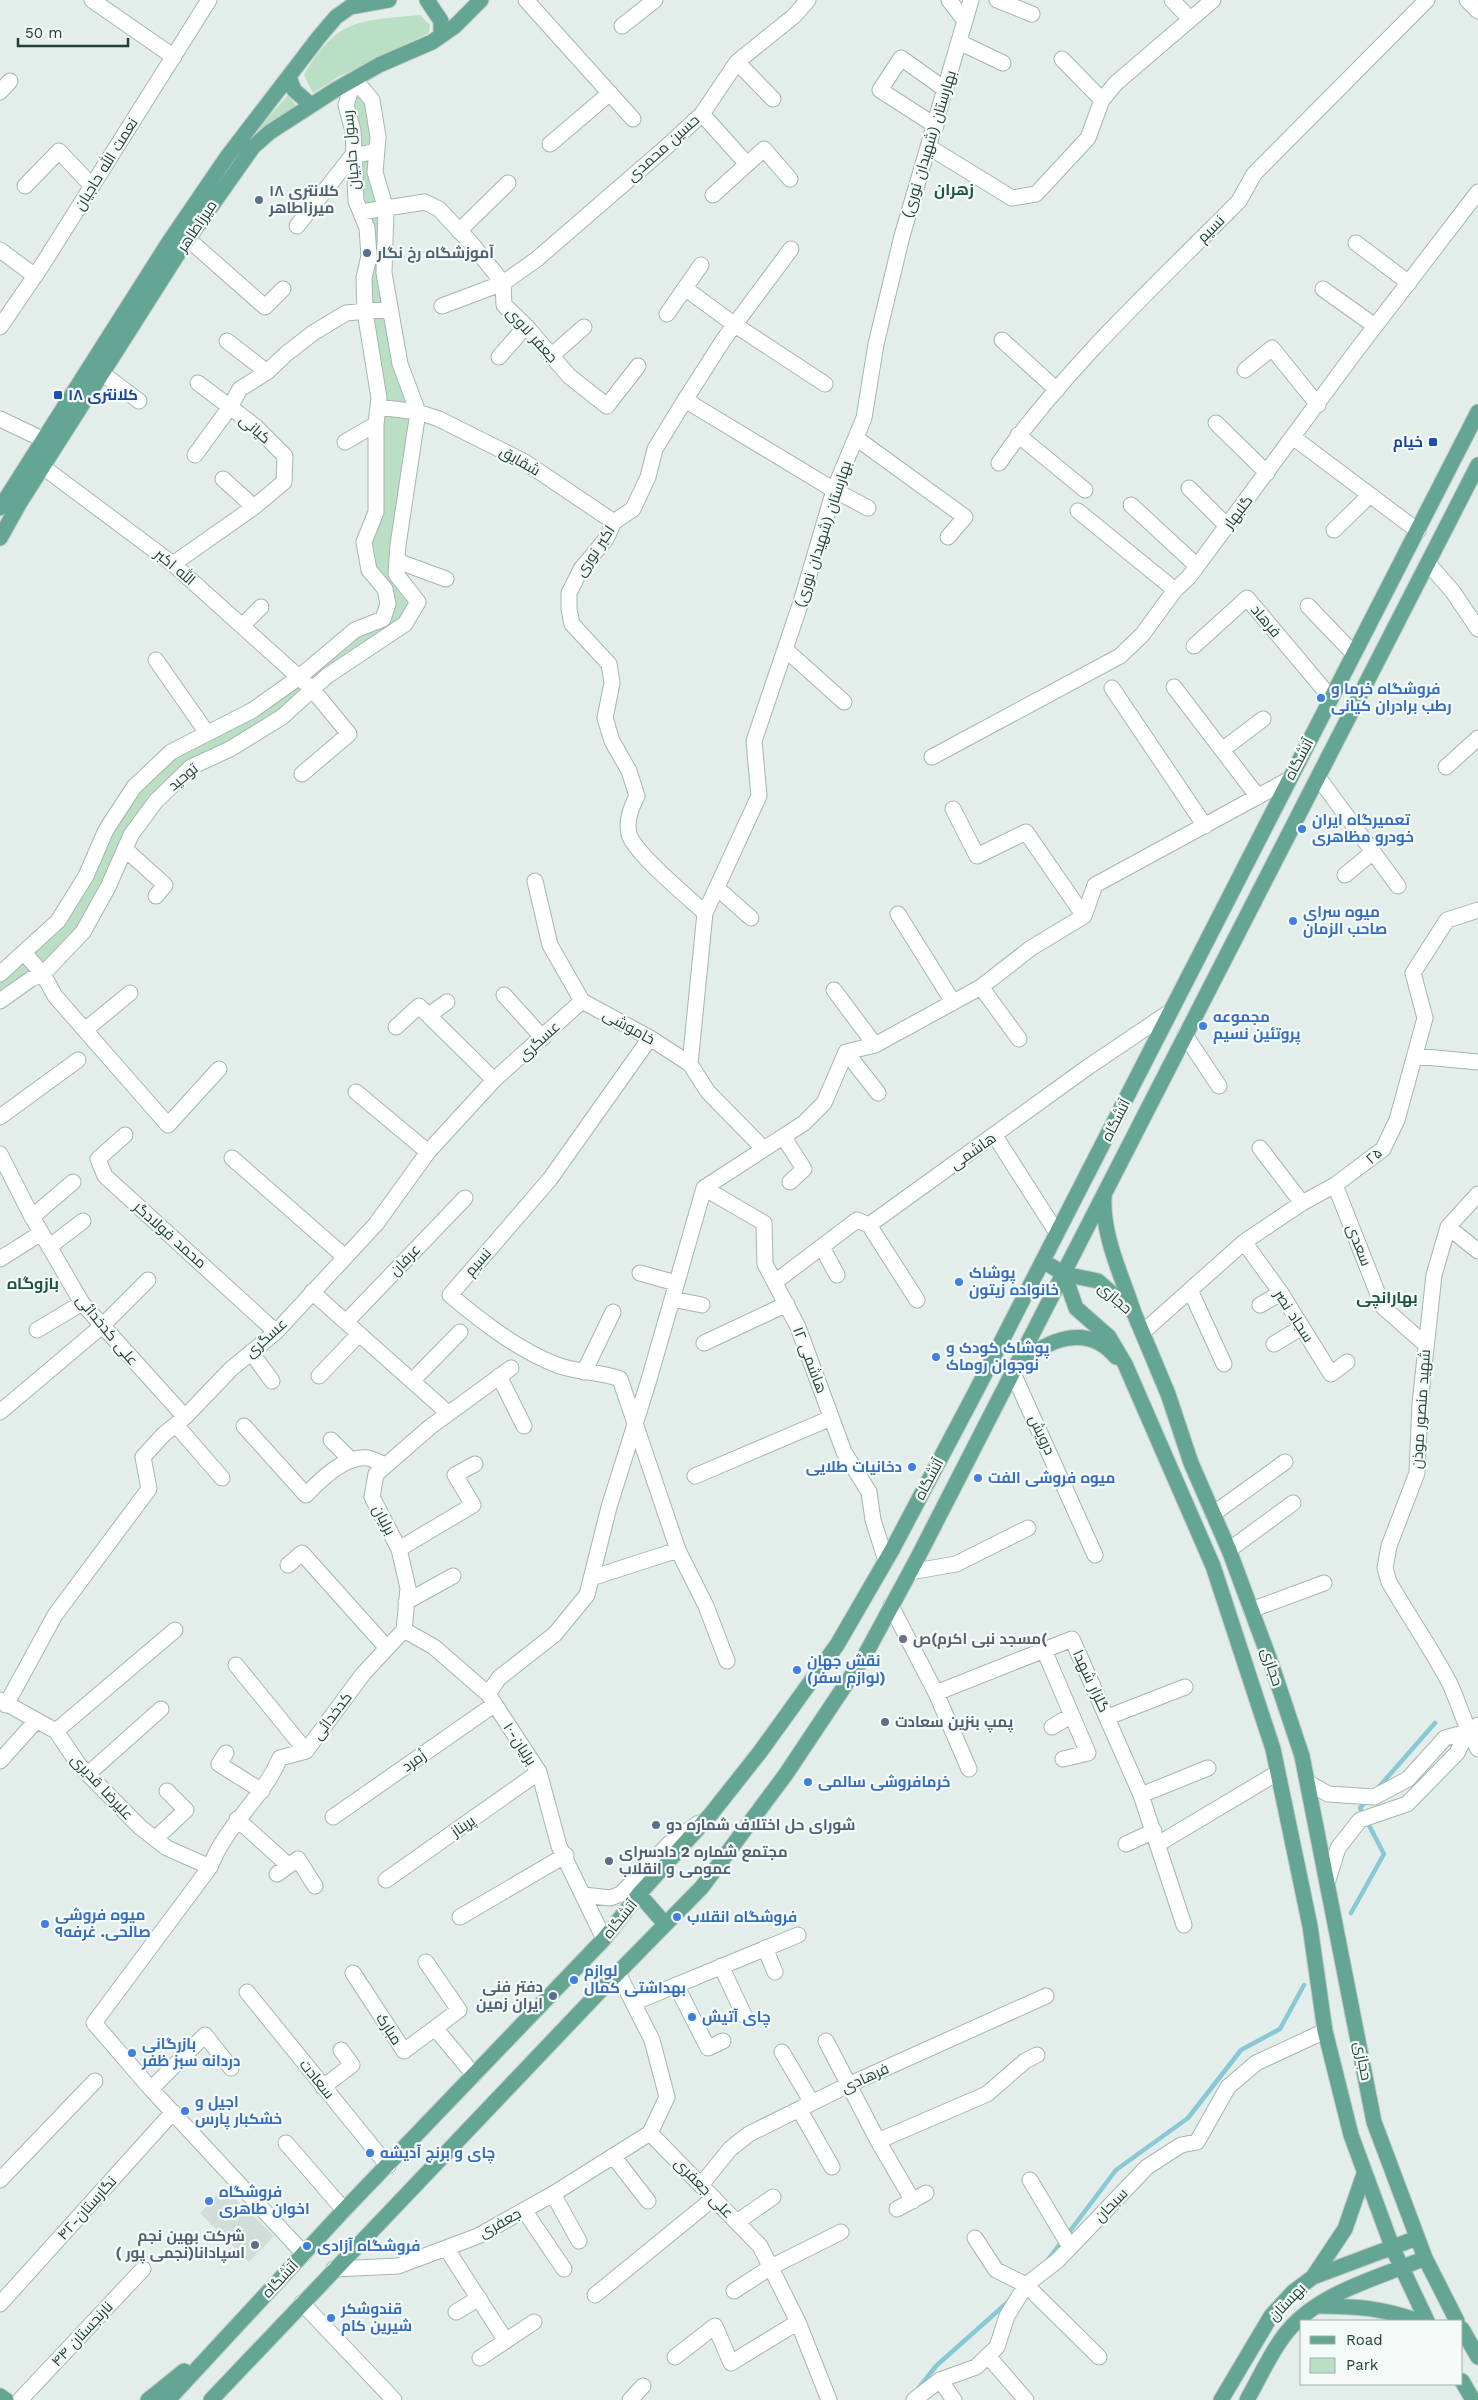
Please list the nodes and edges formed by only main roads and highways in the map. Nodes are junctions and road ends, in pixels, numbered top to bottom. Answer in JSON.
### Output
{"nodes":[{"id":1,"x":389,"y":0,"type":"edge"},
{"id":2,"x":427,"y":0,"type":"edge"},
{"id":3,"x":481,"y":0,"type":"edge"},
{"id":4,"x":350,"y":3,"type":"edge"},
{"id":5,"x":442,"y":35,"type":"junction"},
{"id":6,"x":289,"y":78,"type":"junction"},
{"id":7,"x":311,"y":105,"type":"junction"},
{"id":8,"x":1478,"y":412,"type":"edge"},
{"id":9,"x":1478,"y":465,"type":"edge"},
{"id":10,"x":0,"y":508,"type":"edge"},
{"id":11,"x":0,"y":538,"type":"edge"},
{"id":12,"x":1104,"y":1192,"type":"junction"},
{"id":13,"x":1043,"y":1261,"type":"junction"},
{"id":14,"x":1064,"y":1274,"type":"junction"},
{"id":15,"x":1134,"y":1313,"type":"junction"},
{"id":16,"x":1012,"y":1371,"type":"junction"},
{"id":17,"x":1131,"y":1378,"type":"junction"},
{"id":18,"x":1182,"y":1436,"type":"junction"},
{"id":19,"x":1162,"y":1447,"type":"junction"},
{"id":20,"x":639,"y":1894,"type":"junction"},
{"id":21,"x":665,"y":1924,"type":"junction"},
{"id":22,"x":1364,"y":2174,"type":"junction"},
{"id":23,"x":1417,"y":2238,"type":"junction"},
{"id":24,"x":1393,"y":2249,"type":"junction"},
{"id":25,"x":1425,"y":2258,"type":"junction"},
{"id":26,"x":1401,"y":2268,"type":"junction"},
{"id":27,"x":1313,"y":2277,"type":"junction"},
{"id":28,"x":1317,"y":2306,"type":"junction"},
{"id":29,"x":1415,"y":2320,"type":"edge"},
{"id":30,"x":1427,"y":2320,"type":"edge"},
{"id":31,"x":1456,"y":2320,"type":"edge"},
{"id":32,"x":1463,"y":2331,"type":"edge"},
{"id":33,"x":225,"y":2339,"type":"junction"},
{"id":34,"x":252,"y":2356,"type":"junction"},
{"id":35,"x":1478,"y":2357,"type":"edge"},
{"id":36,"x":1463,"y":2383,"type":"edge"},
{"id":37,"x":0,"y":2396,"type":"edge"},
{"id":38,"x":6,"y":2400,"type":"edge"},
{"id":39,"x":148,"y":2400,"type":"edge"},
{"id":40,"x":168,"y":2400,"type":"edge"},
{"id":41,"x":211,"y":2400,"type":"edge"},
{"id":42,"x":222,"y":2400,"type":"edge"},
{"id":43,"x":1222,"y":2400,"type":"edge"},
{"id":44,"x":1247,"y":2400,"type":"edge"},
{"id":45,"x":1473,"y":2400,"type":"edge"}],
"edges":[{"from":1,"to":4,"type":"main road","name":"میرزاطاهر"},
{"from":2,"to":5,"type":"main road"},
{"from":3,"to":5,"type":"main road","name":"میرزاطاهر"},
{"from":4,"to":6,"type":"main road","name":"میرزاطاهر"},
{"from":5,"to":7,"type":"main road","name":"میرزاطاهر"},
{"from":6,"to":7,"type":"main road"},
{"from":6,"to":10,"type":"main road","name":"میرزاطاهر"},
{"from":7,"to":11,"type":"main road","name":"میرزاطاهر"},
{"from":8,"to":13,"type":"main road","name":"آتشگاه"},
{"from":9,"to":12,"type":"main road","name":"آتشگاه"},
{"from":12,"to":14,"type":"main road","name":"آتشگاه"},
{"from":12,"to":15,"type":"main road"},
{"from":13,"to":14,"type":"main road"},
{"from":13,"to":20,"type":"main road","name":"آتشگاه"},
{"from":14,"to":15,"type":"main road","name":"حجازی"},
{"from":14,"to":16,"type":"main road","name":"آتشگاه"},
{"from":14,"to":17,"type":"main road","name":"حجازی"},
{"from":15,"to":18,"type":"main road","name":"حجازی"},
{"from":16,"to":17,"type":"main road"},
{"from":16,"to":21,"type":"main road","name":"آتشگاه"},
{"from":17,"to":19,"type":"main road","name":"حجازی"},
{"from":18,"to":19,"type":"main road"},
{"from":18,"to":23,"type":"main road","name":"حجازی"},
{"from":19,"to":22,"type":"main road","name":"حجازی"},
{"from":20,"to":21,"type":"main road"},
{"from":20,"to":33,"type":"main road","name":"آتشگاه"},
{"from":21,"to":34,"type":"main road","name":"آتشگاه"},
{"from":22,"to":24,"type":"main road","name":"حجازی"},
{"from":22,"to":27,"type":"main road"},
{"from":23,"to":24,"type":"main road","name":"بهستان"},
{"from":23,"to":25,"type":"main road","name":"حجازی"},
{"from":24,"to":26,"type":"main road","name":"حجازی"},
{"from":24,"to":27,"type":"main road","name":"بهستان"},
{"from":25,"to":26,"type":"main road","name":"بهستان"},
{"from":25,"to":31,"type":"main road","name":"حجازی"},
{"from":26,"to":28,"type":"main road","name":"بهستان"},
{"from":26,"to":30,"type":"main road","name":"حجازی"},
{"from":27,"to":43,"type":"main road","name":"بهستان"},
{"from":28,"to":29,"type":"main road"},
{"from":28,"to":44,"type":"main road","name":"بهستان"},
{"from":32,"to":35,"type":"main road"},
{"from":33,"to":39,"type":"main road"},
{"from":33,"to":40,"type":"main road","name":"آتشگاه"},
{"from":34,"to":41,"type":"main road","name":"آتشگاه"},
{"from":34,"to":42,"type":"main road"},
{"from":36,"to":45,"type":"main road"},
{"from":37,"to":38,"type":"main road"}]}
